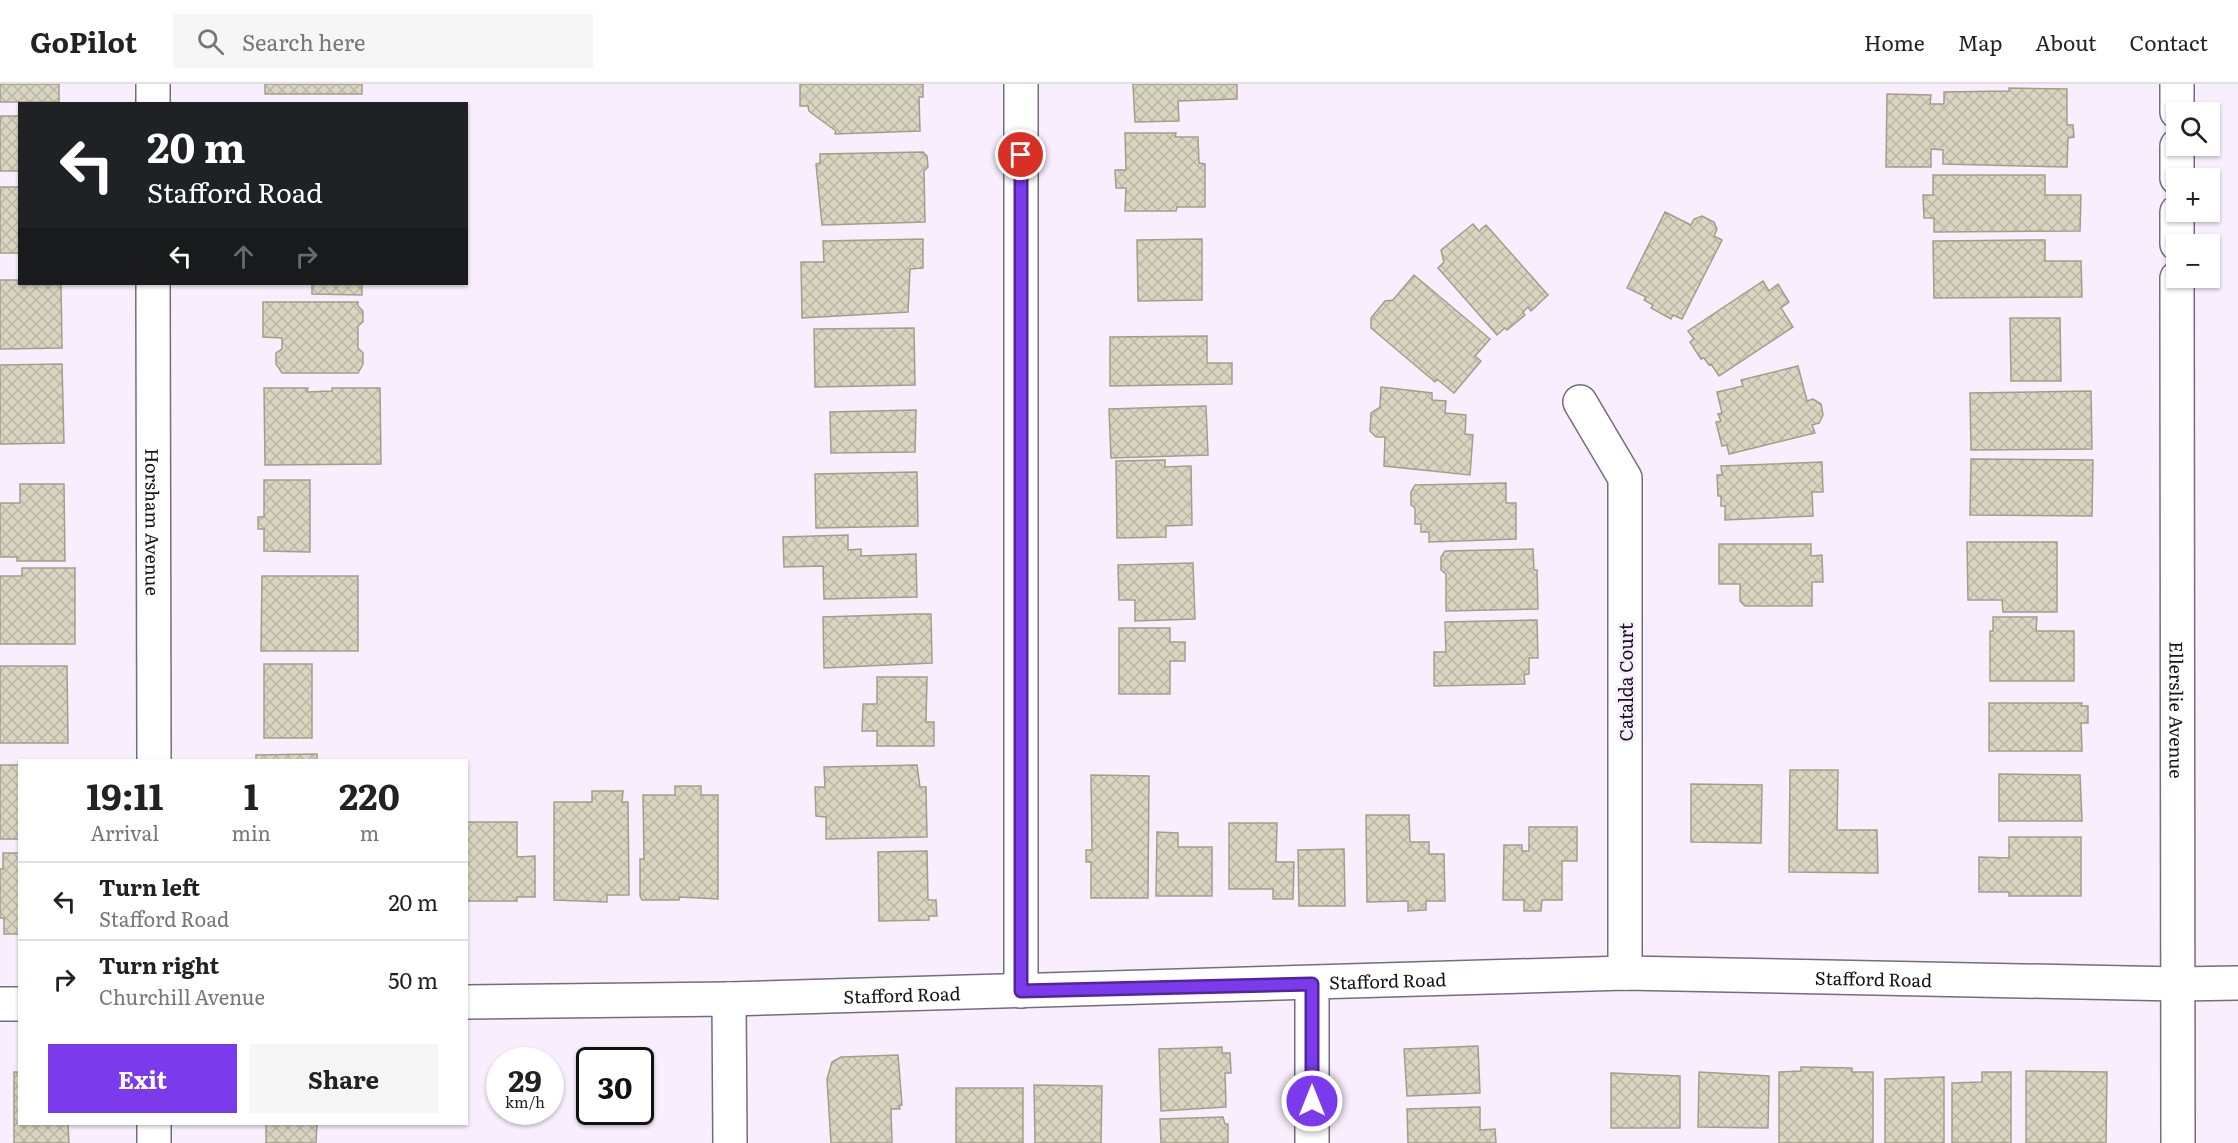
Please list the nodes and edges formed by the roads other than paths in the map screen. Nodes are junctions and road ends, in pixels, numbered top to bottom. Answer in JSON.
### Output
{"nodes":[{"id":1,"x":153,"y":84,"type":"edge"},
{"id":2,"x":1021,"y":84,"type":"edge"},
{"id":3,"x":2176,"y":84,"type":"edge"},
{"id":4,"x":153,"y":102,"type":"edge"},
{"id":5,"x":2176,"y":102,"type":"edge"},
{"id":6,"x":153,"y":285,"type":"edge"},
{"id":7,"x":2177,"y":288,"type":"edge"},
{"id":8,"x":1580,"y":402,"type":"dead end"},
{"id":9,"x":154,"y":759,"type":"edge"},
{"id":10,"x":1625,"y":974,"type":"junction"},
{"id":11,"x":2238,"y":983,"type":"edge"},
{"id":12,"x":1312,"y":984,"type":"junction"},
{"id":13,"x":2178,"y":984,"type":"junction"},
{"id":14,"x":1021,"y":991,"type":"junction"},
{"id":15,"x":729,"y":999,"type":"junction"},
{"id":16,"x":468,"y":1002,"type":"edge"},
{"id":17,"x":0,"y":1004,"type":"edge"},
{"id":18,"x":18,"y":1004,"type":"edge"},
{"id":19,"x":154,"y":1125,"type":"edge"},
{"id":20,"x":154,"y":1143,"type":"edge"},
{"id":21,"x":730,"y":1143,"type":"edge"},
{"id":22,"x":1312,"y":1143,"type":"edge"},
{"id":23,"x":2178,"y":1143,"type":"edge"}],
"edges":[{"from":1,"to":4,"type":"street"},
{"from":2,"to":14,"type":"street"},
{"from":3,"to":5,"type":"street"},
{"from":6,"to":9,"type":"street","name":"Horsham Avenue"},
{"from":7,"to":13,"type":"street","name":"Ellerslie Avenue"},
{"from":8,"to":10,"type":"street","name":"Catalda Court"},
{"from":10,"to":12,"type":"street","name":"Stafford Road"},
{"from":10,"to":13,"type":"street","name":"Stafford Road"},
{"from":11,"to":13,"type":"street","name":"Stafford Road"},
{"from":12,"to":14,"type":"street","name":"Stafford Road"},
{"from":12,"to":22,"type":"street"},
{"from":13,"to":23,"type":"street","name":"Ellerslie Avenue"},
{"from":14,"to":15,"type":"street","name":"Stafford Road"},
{"from":15,"to":16,"type":"street","name":"Stafford Road"},
{"from":15,"to":21,"type":"street"},
{"from":17,"to":18,"type":"street"},
{"from":19,"to":20,"type":"street"}]}
